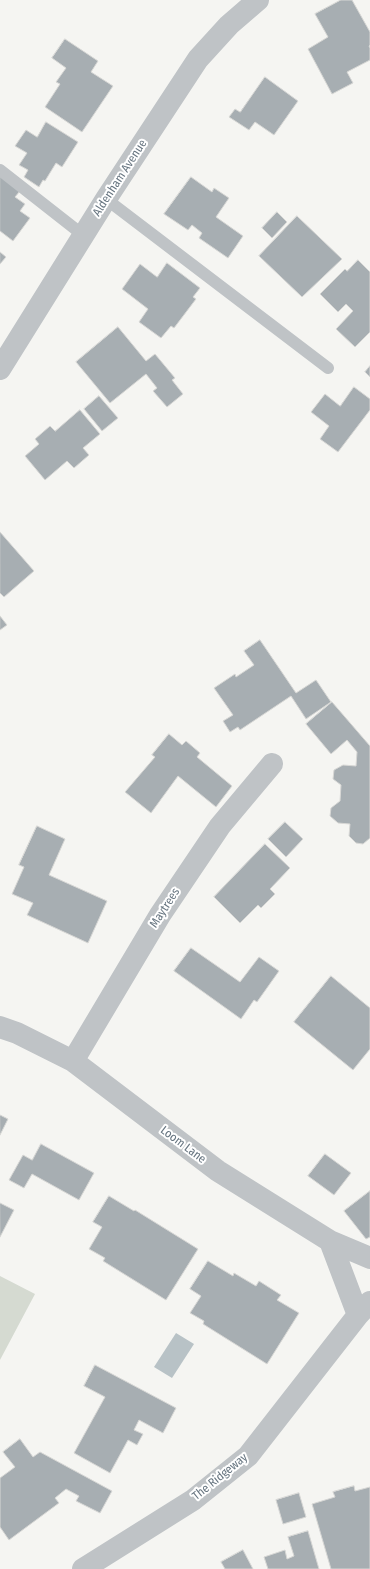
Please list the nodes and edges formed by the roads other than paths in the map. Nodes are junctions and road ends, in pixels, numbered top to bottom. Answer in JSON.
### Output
{"nodes":[{"id":1,"x":258,"y":0,"type":"edge"},
{"id":2,"x":0,"y":170,"type":"edge"},
{"id":3,"x":106,"y":199,"type":"junction"},
{"id":4,"x":83,"y":235,"type":"junction"},
{"id":5,"x":328,"y":368,"type":"dead end"},
{"id":6,"x":0,"y":369,"type":"edge"},
{"id":7,"x":272,"y":764,"type":"dead end"},
{"id":8,"x":0,"y":1027,"type":"edge"},
{"id":9,"x":73,"y":1061,"type":"junction"},
{"id":10,"x":330,"y":1241,"type":"junction"},
{"id":11,"x":370,"y":1258,"type":"edge"},
{"id":12,"x":364,"y":1308,"type":"edge"},
{"id":13,"x":83,"y":1569,"type":"edge"}],
"edges":[{"from":1,"to":3,"type":"street","name":"Aldenham Avenue"},
{"from":2,"to":4,"type":"lane"},
{"from":3,"to":4,"type":"street","name":"Aldenham Avenue"},
{"from":3,"to":5,"type":"lane"},
{"from":4,"to":6,"type":"street","name":"Aldenham Avenue"},
{"from":7,"to":9,"type":"street","name":"Maytrees"},
{"from":8,"to":9,"type":"street","name":"Loom Lane"},
{"from":9,"to":10,"type":"street","name":"Loom Lane"},
{"from":10,"to":11,"type":"street","name":"Loom Lane"},
{"from":10,"to":12,"type":"street","name":"The Ridgeway"},
{"from":12,"to":13,"type":"street","name":"The Ridgeway"}]}
